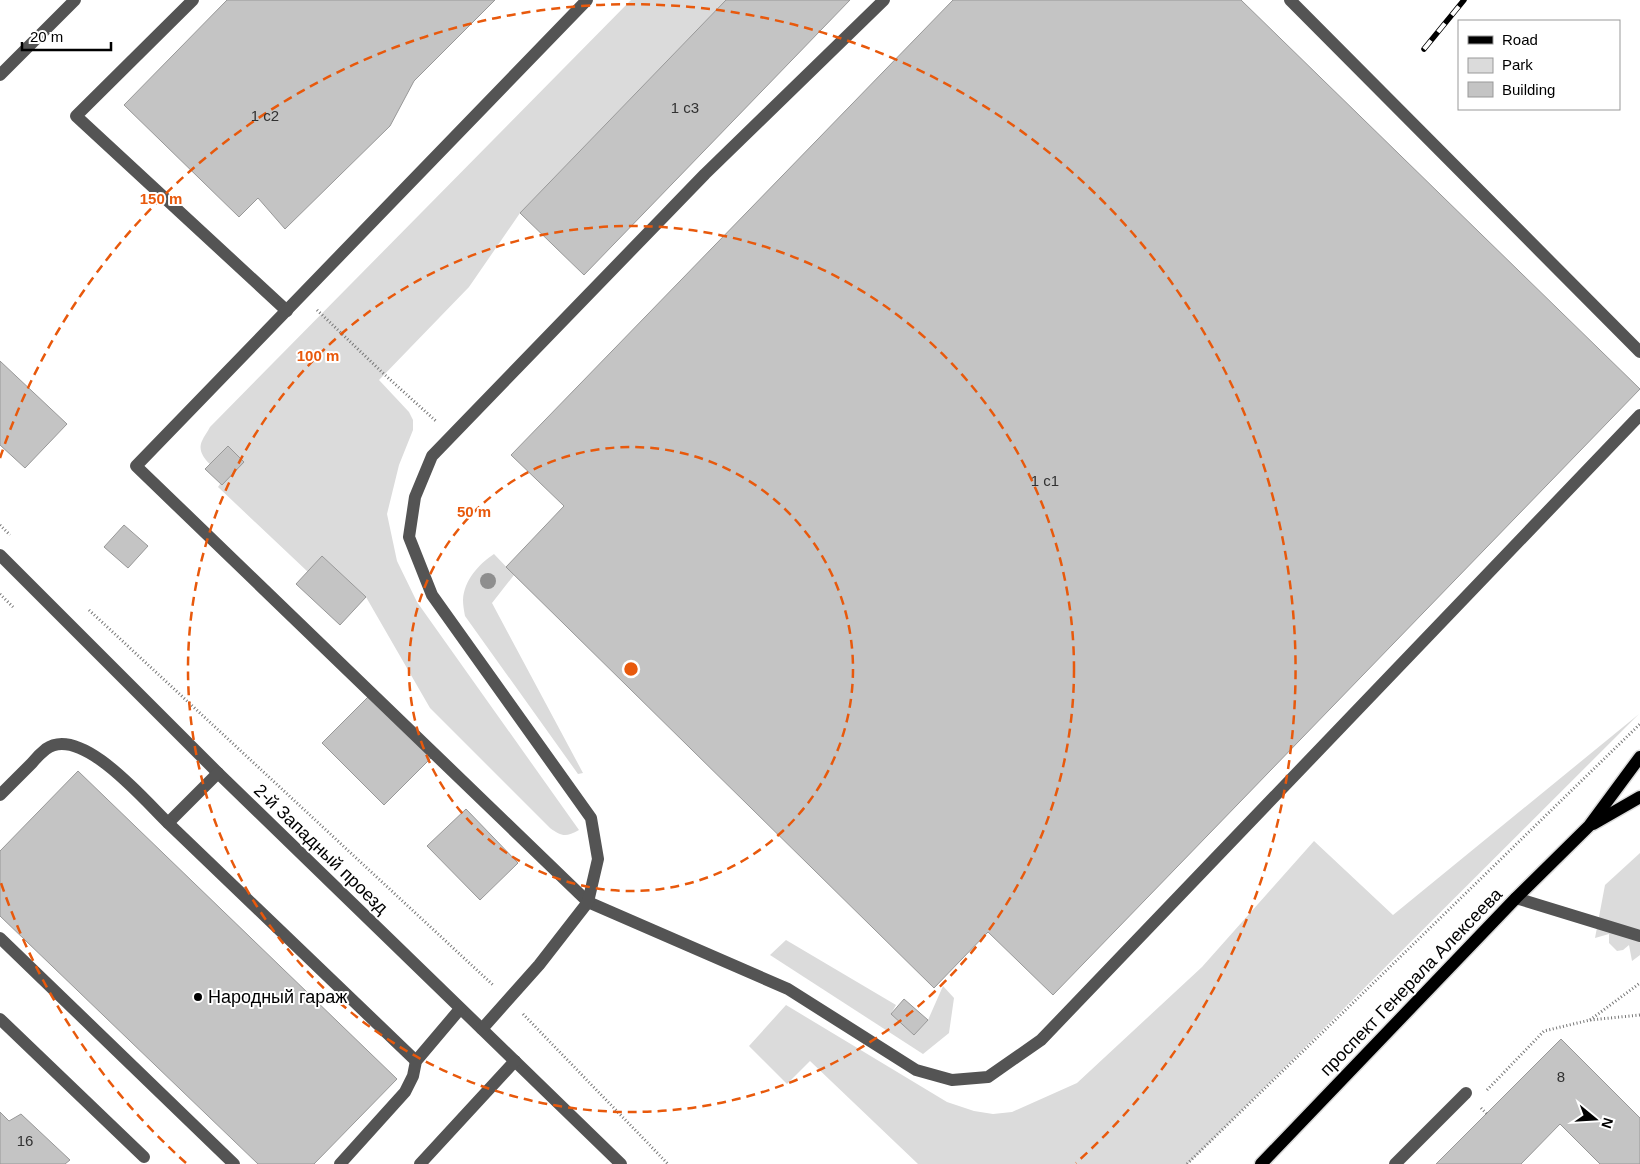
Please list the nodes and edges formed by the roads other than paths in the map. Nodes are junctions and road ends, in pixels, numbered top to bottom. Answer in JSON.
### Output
{"nodes":[{"id":1,"x":75,"y":0,"type":"edge"},
{"id":2,"x":194,"y":0,"type":"edge"},
{"id":3,"x":587,"y":0,"type":"edge"},
{"id":4,"x":884,"y":0,"type":"edge"},
{"id":5,"x":1290,"y":0,"type":"edge"},
{"id":6,"x":0,"y":75,"type":"edge"},
{"id":7,"x":287,"y":311,"type":"junction"},
{"id":8,"x":1640,"y":352,"type":"edge"},
{"id":9,"x":1640,"y":415,"type":"edge"},
{"id":10,"x":0,"y":555,"type":"edge"},
{"id":11,"x":1640,"y":757,"type":"edge"},
{"id":12,"x":218,"y":773,"type":"junction"},
{"id":13,"x":0,"y":795,"type":"edge"},
{"id":14,"x":1640,"y":797,"type":"edge"},
{"id":15,"x":168,"y":823,"type":"junction"},
{"id":16,"x":1589,"y":826,"type":"junction"},
{"id":17,"x":1516,"y":898,"type":"junction"},
{"id":18,"x":588,"y":902,"type":"junction"},
{"id":19,"x":1640,"y":936,"type":"edge"},
{"id":20,"x":0,"y":938,"type":"edge"},
{"id":21,"x":460,"y":1009,"type":"junction"},
{"id":22,"x":0,"y":1019,"type":"edge"},
{"id":23,"x":482,"y":1029,"type":"junction"},
{"id":24,"x":416,"y":1061,"type":"junction"},
{"id":25,"x":515,"y":1061,"type":"junction"},
{"id":26,"x":1466,"y":1093,"type":"dead end"},
{"id":27,"x":144,"y":1162,"type":"edge"},
{"id":28,"x":234,"y":1164,"type":"edge"},
{"id":29,"x":340,"y":1164,"type":"edge"},
{"id":30,"x":420,"y":1164,"type":"edge"},
{"id":31,"x":621,"y":1164,"type":"edge"},
{"id":32,"x":1261,"y":1164,"type":"edge"},
{"id":33,"x":1395,"y":1164,"type":"edge"}],
"edges":[{"from":1,"to":6,"type":"street"},
{"from":2,"to":7,"type":"street"},
{"from":3,"to":7,"type":"street"},
{"from":4,"to":18,"type":"street"},
{"from":5,"to":8,"type":"street"},
{"from":7,"to":18,"type":"street"},
{"from":9,"to":18,"type":"street"},
{"from":10,"to":12,"type":"street","name":"2-й Западный проезд"},
{"from":11,"to":16,"type":"main road","name":"проспект Генерала Алексеева"},
{"from":12,"to":15,"type":"street"},
{"from":12,"to":21,"type":"street","name":"2-й Западный проезд"},
{"from":13,"to":15,"type":"street"},
{"from":14,"to":16,"type":"main road","name":"проспект Генерала Алексеева"},
{"from":15,"to":24,"type":"street"},
{"from":16,"to":17,"type":"main road","name":"проспект Генерала Алексеева"},
{"from":17,"to":19,"type":"street"},
{"from":17,"to":32,"type":"main road","name":"проспект Генерала Алексеева"},
{"from":18,"to":23,"type":"street"},
{"from":20,"to":28,"type":"street"},
{"from":21,"to":23,"type":"street","name":"2-й Западный проезд"},
{"from":21,"to":24,"type":"street"},
{"from":22,"to":27,"type":"street"},
{"from":23,"to":25,"type":"street","name":"2-й Западный проезд"},
{"from":24,"to":29,"type":"street"},
{"from":25,"to":30,"type":"street"},
{"from":25,"to":31,"type":"street","name":"2-й Западный проезд"},
{"from":26,"to":33,"type":"street"}]}
